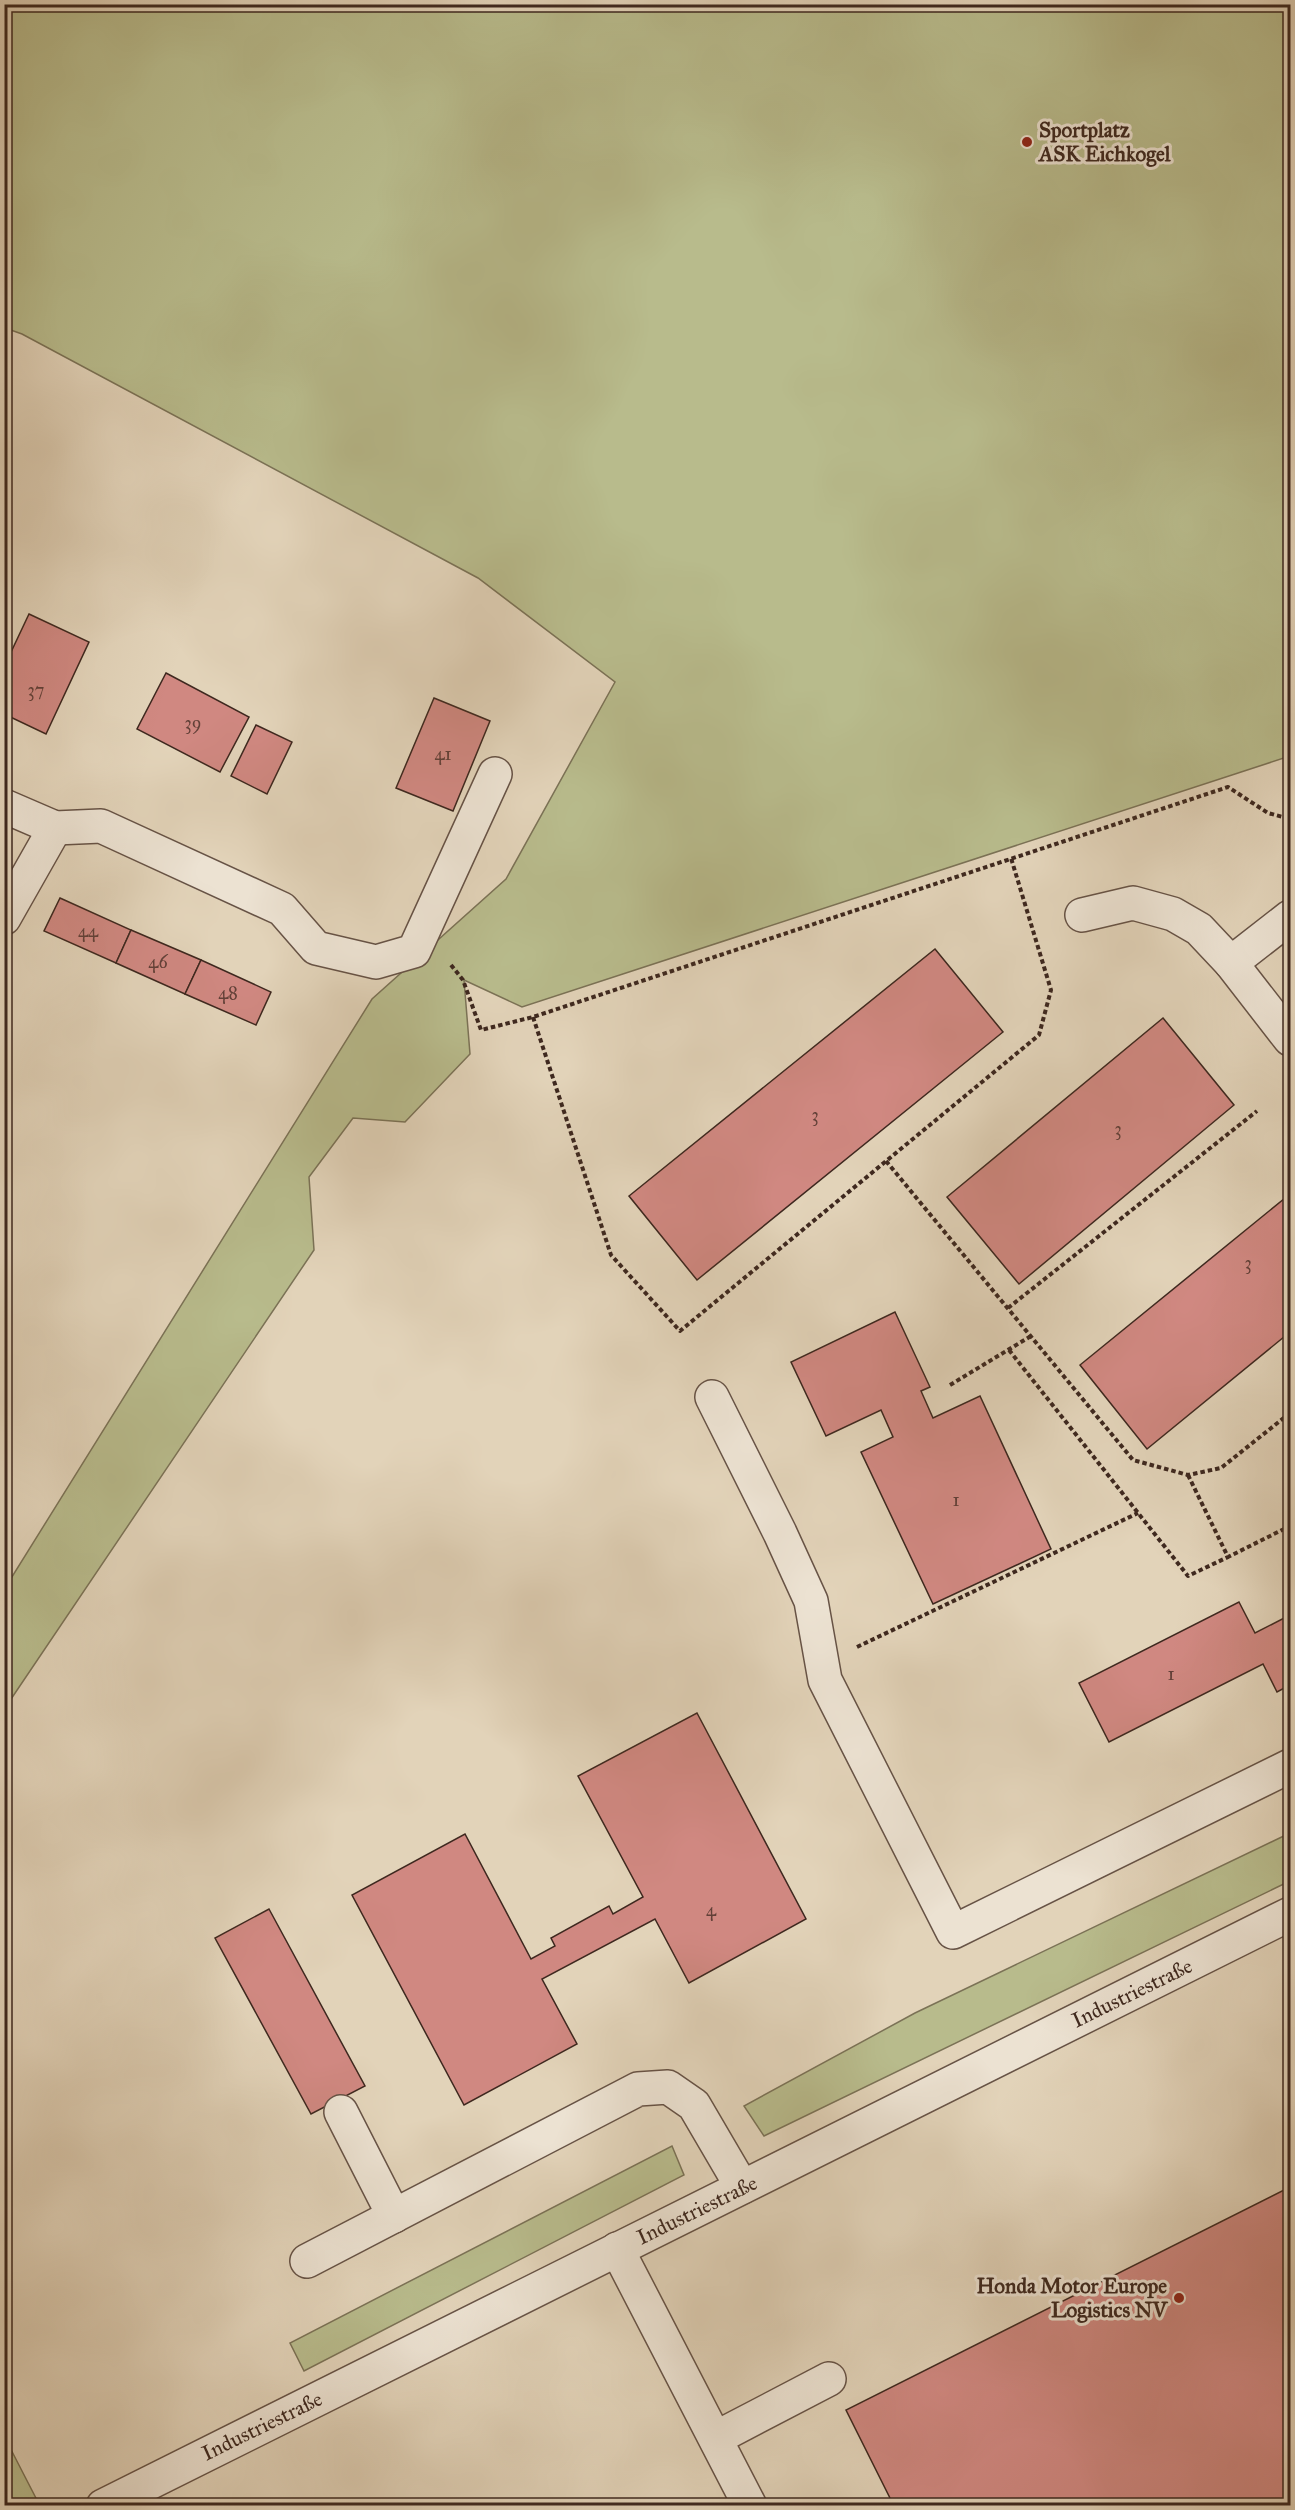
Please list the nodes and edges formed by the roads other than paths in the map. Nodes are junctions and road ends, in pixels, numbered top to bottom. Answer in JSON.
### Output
{"nodes":[{"id":1,"x":495,"y":774,"type":"dead end"},
{"id":2,"x":4,"y":806,"type":"edge"},
{"id":3,"x":55,"y":828,"type":"junction"},
{"id":4,"x":1082,"y":915,"type":"dead end"},
{"id":5,"x":1290,"y":917,"type":"edge"},
{"id":6,"x":4,"y":918,"type":"edge"},
{"id":7,"x":1231,"y":963,"type":"junction"},
{"id":8,"x":1290,"y":1039,"type":"edge"},
{"id":9,"x":712,"y":1397,"type":"dead end"},
{"id":10,"x":1290,"y":1766,"type":"edge"},
{"id":11,"x":1290,"y":1914,"type":"edge"},
{"id":12,"x":341,"y":2112,"type":"dead end"},
{"id":13,"x":742,"y":2187,"type":"junction"},
{"id":14,"x":394,"y":2216,"type":"junction"},
{"id":15,"x":617,"y":2249,"type":"junction"},
{"id":16,"x":307,"y":2262,"type":"dead end"},
{"id":17,"x":829,"y":2379,"type":"dead end"},
{"id":18,"x":716,"y":2438,"type":"junction"},
{"id":19,"x":103,"y":2505,"type":"edge"},
{"id":20,"x":750,"y":2505,"type":"edge"}],
"edges":[{"from":1,"to":3,"type":"street"},
{"from":2,"to":3,"type":"street"},
{"from":3,"to":6,"type":"street"},
{"from":4,"to":7,"type":"street"},
{"from":5,"to":7,"type":"street"},
{"from":7,"to":8,"type":"street"},
{"from":9,"to":10,"type":"street"},
{"from":11,"to":13,"type":"street","name":"Industriestraße"},
{"from":12,"to":14,"type":"street"},
{"from":13,"to":14,"type":"street"},
{"from":13,"to":15,"type":"street","name":"Industriestraße"},
{"from":14,"to":16,"type":"street"},
{"from":15,"to":18,"type":"street"},
{"from":15,"to":19,"type":"street","name":"Industriestraße"},
{"from":17,"to":18,"type":"street"},
{"from":18,"to":20,"type":"street"}]}
